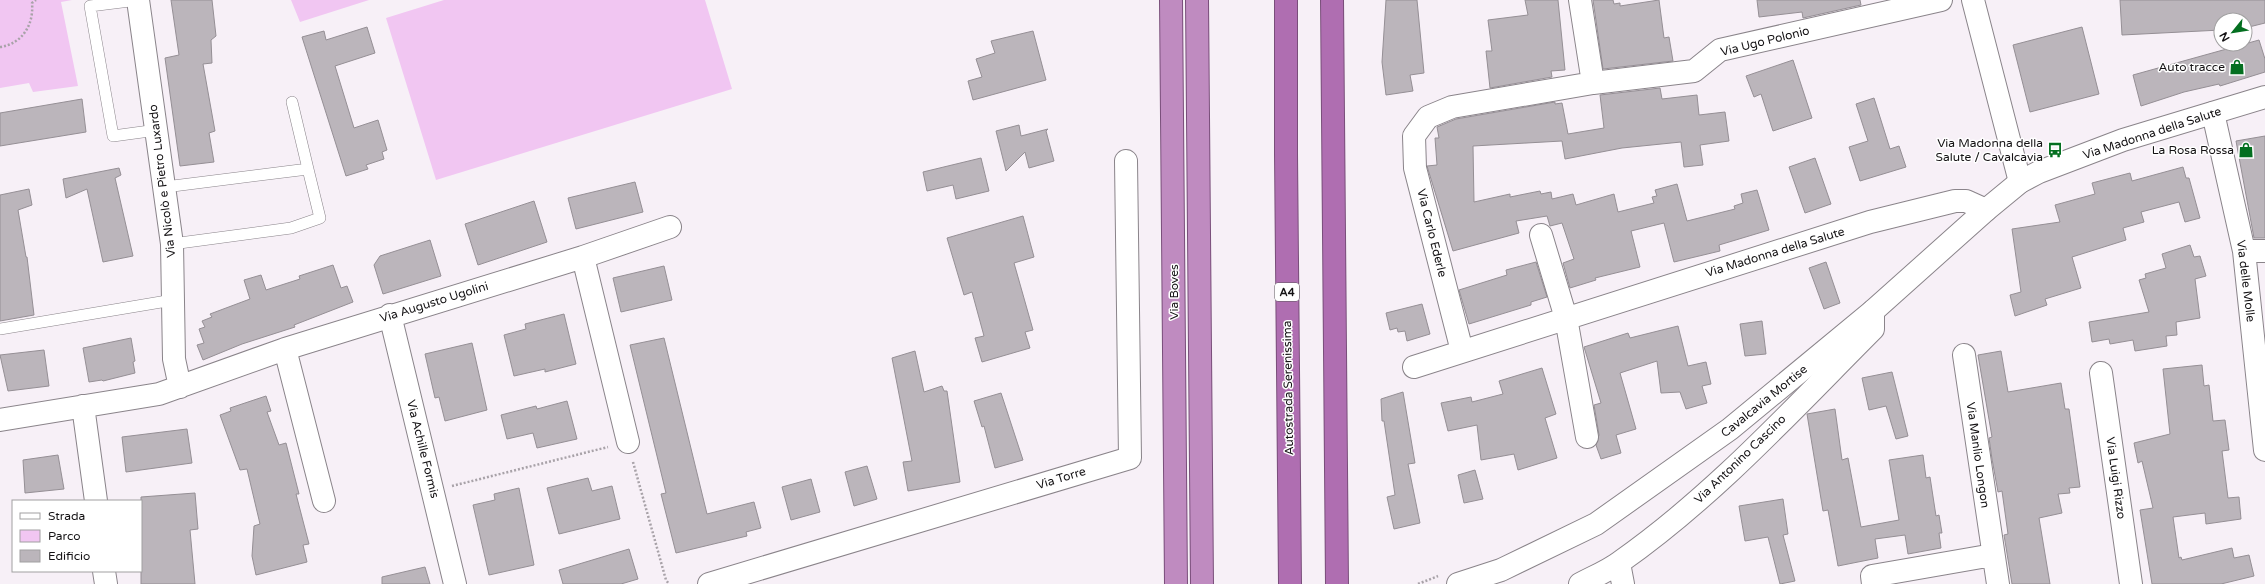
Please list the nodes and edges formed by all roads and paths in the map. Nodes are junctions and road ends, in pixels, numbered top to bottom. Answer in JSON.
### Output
{"nodes":[{"id":1,"x":36,"y":0,"type":"edge"},
{"id":2,"x":138,"y":0,"type":"edge"},
{"id":3,"x":1171,"y":0,"type":"edge"},
{"id":4,"x":1197,"y":0,"type":"edge"},
{"id":5,"x":1286,"y":0,"type":"edge"},
{"id":6,"x":1332,"y":0,"type":"edge"},
{"id":7,"x":1580,"y":0,"type":"edge"},
{"id":8,"x":1940,"y":0,"type":"edge"},
{"id":9,"x":1973,"y":0,"type":"edge"},
{"id":10,"x":0,"y":48,"type":"edge"},
{"id":11,"x":1593,"y":83,"type":"junction"},
{"id":12,"x":2265,"y":97,"type":"edge"},
{"id":13,"x":292,"y":102,"type":"dead end"},
{"id":14,"x":2213,"y":113,"type":"junction"},
{"id":15,"x":1428,"y":117,"type":"joint"},
{"id":16,"x":157,"y":130,"type":"junction"},
{"id":17,"x":1126,"y":161,"type":"dead end"},
{"id":18,"x":308,"y":169,"type":"junction"},
{"id":19,"x":2039,"y":172,"type":"joint"},
{"id":20,"x":2020,"y":182,"type":"junction"},
{"id":21,"x":165,"y":188,"type":"junction"},
{"id":22,"x":1986,"y":210,"type":"junction"},
{"id":23,"x":670,"y":227,"type":"dead end"},
{"id":24,"x":1540,"y":235,"type":"dead end"},
{"id":25,"x":172,"y":244,"type":"junction"},
{"id":26,"x":2254,"y":251,"type":"edge"},
{"id":27,"x":582,"y":257,"type":"junction"},
{"id":28,"x":173,"y":300,"type":"junction"},
{"id":29,"x":1873,"y":311,"type":"junction"},
{"id":30,"x":390,"y":315,"type":"junction"},
{"id":31,"x":1566,"y":318,"type":"junction"},
{"id":32,"x":0,"y":329,"type":"edge"},
{"id":33,"x":285,"y":349,"type":"junction"},
{"id":34,"x":1462,"y":351,"type":"junction"},
{"id":35,"x":1964,"y":355,"type":"dead end"},
{"id":36,"x":1414,"y":367,"type":"dead end"},
{"id":37,"x":2100,"y":373,"type":"dead end"},
{"id":38,"x":180,"y":387,"type":"junction"},
{"id":39,"x":83,"y":406,"type":"junction"},
{"id":40,"x":0,"y":420,"type":"edge"},
{"id":41,"x":1587,"y":437,"type":"dead end"},
{"id":42,"x":628,"y":442,"type":"junction"},
{"id":43,"x":2265,"y":450,"type":"edge"},
{"id":44,"x":434,"y":491,"type":"junction"},
{"id":45,"x":96,"y":500,"type":"edge"},
{"id":46,"x":324,"y":501,"type":"dead end"},
{"id":47,"x":1993,"y":555,"type":"junction"},
{"id":48,"x":104,"y":572,"type":"edge"},
{"id":49,"x":1621,"y":574,"type":"edge"},
{"id":50,"x":1452,"y":579,"type":"edge"},
{"id":51,"x":106,"y":584,"type":"edge"},
{"id":52,"x":456,"y":584,"type":"edge"},
{"id":53,"x":670,"y":584,"type":"edge"},
{"id":54,"x":709,"y":584,"type":"edge"},
{"id":55,"x":1176,"y":584,"type":"edge"},
{"id":56,"x":1202,"y":584,"type":"edge"},
{"id":57,"x":1290,"y":584,"type":"edge"},
{"id":58,"x":1337,"y":584,"type":"edge"},
{"id":59,"x":1418,"y":584,"type":"edge"},
{"id":60,"x":1580,"y":584,"type":"edge"},
{"id":61,"x":1873,"y":584,"type":"edge"},
{"id":62,"x":1998,"y":584,"type":"edge"},
{"id":63,"x":2131,"y":584,"type":"edge"}],
"edges":[{"from":1,"to":10,"type":"path"},
{"from":2,"to":16,"type":"street","name":"Via Nicolò e Pietro Luxardo"},
{"from":2,"to":16,"type":"lane"},
{"from":3,"to":55,"type":"highway","name":"Via Boves"},
{"from":4,"to":56,"type":"highway","name":"Via Boves"},
{"from":5,"to":57,"type":"highway","name":"Autostrada Serenissima","number":"A4"},
{"from":6,"to":58,"type":"highway"},
{"from":7,"to":11,"type":"street"},
{"from":8,"to":11,"type":"street","name":"Via Ugo Polonio"},
{"from":9,"to":20,"type":"street"},
{"from":11,"to":15,"type":"street","name":"Via Ugo Polonio"},
{"from":12,"to":14,"type":"street","name":"Via Madonna della Salute"},
{"from":13,"to":18,"type":"lane"},
{"from":14,"to":19,"type":"street","name":"Via Madonna della Salute"},
{"from":14,"to":26,"type":"street","name":"Via delle Molle"},
{"from":15,"to":34,"type":"street","name":"Via Carlo Ederle"},
{"from":16,"to":21,"type":"street","name":"Via Nicolò e Pietro Luxardo"},
{"from":17,"to":54,"type":"street","name":"Via Torre"},
{"from":18,"to":21,"type":"lane"},
{"from":18,"to":25,"type":"lane"},
{"from":19,"to":20,"type":"street","name":"Cavalcavia Mortise"},
{"from":20,"to":22,"type":"street","name":"Cavalcavia Mortise"},
{"from":21,"to":25,"type":"street","name":"Via Nicolò e Pietro Luxardo"},
{"from":22,"to":29,"type":"street","name":"Cavalcavia Mortise"},
{"from":22,"to":31,"type":"street","name":"Via Madonna della Salute"},
{"from":23,"to":27,"type":"street","name":"Via Augusto Ugolini"},
{"from":24,"to":31,"type":"street"},
{"from":25,"to":28,"type":"street","name":"Via Nicolò e Pietro Luxardo"},
{"from":26,"to":43,"type":"street","name":"Via delle Molle"},
{"from":27,"to":30,"type":"street","name":"Via Augusto Ugolini"},
{"from":27,"to":42,"type":"street"},
{"from":28,"to":32,"type":"lane"},
{"from":28,"to":38,"type":"street","name":"Via Nicolò e Pietro Luxardo"},
{"from":29,"to":49,"type":"street","name":"Via Antonino Cascino"},
{"from":29,"to":50,"type":"street","name":"Cavalcavia Mortise"},
{"from":30,"to":33,"type":"street","name":"Via Augusto Ugolini"},
{"from":30,"to":44,"type":"street","name":"Via Achille Formis"},
{"from":31,"to":34,"type":"street","name":"Via Madonna della Salute"},
{"from":31,"to":41,"type":"street"},
{"from":33,"to":38,"type":"street","name":"Via Augusto Ugolini"},
{"from":33,"to":46,"type":"street"},
{"from":34,"to":36,"type":"street","name":"Via Madonna della Salute"},
{"from":35,"to":47,"type":"street","name":"Via Manlio Longon"},
{"from":37,"to":63,"type":"street","name":"Via Luigi Rizzo"},
{"from":38,"to":39,"type":"street","name":"Via Augusto Ugolini"},
{"from":39,"to":40,"type":"street","name":"Via Augusto Ugolini"},
{"from":39,"to":45,"type":"street"},
{"from":42,"to":44,"type":"path"},
{"from":42,"to":53,"type":"path"},
{"from":44,"to":52,"type":"street","name":"Via Achille Formis"},
{"from":47,"to":61,"type":"street"},
{"from":47,"to":62,"type":"street","name":"Via Manlio Longon"},
{"from":48,"to":51,"type":"street"},
{"from":49,"to":60,"type":"street","name":"Via Antonino Cascino"},
{"from":50,"to":59,"type":"path"}]}
